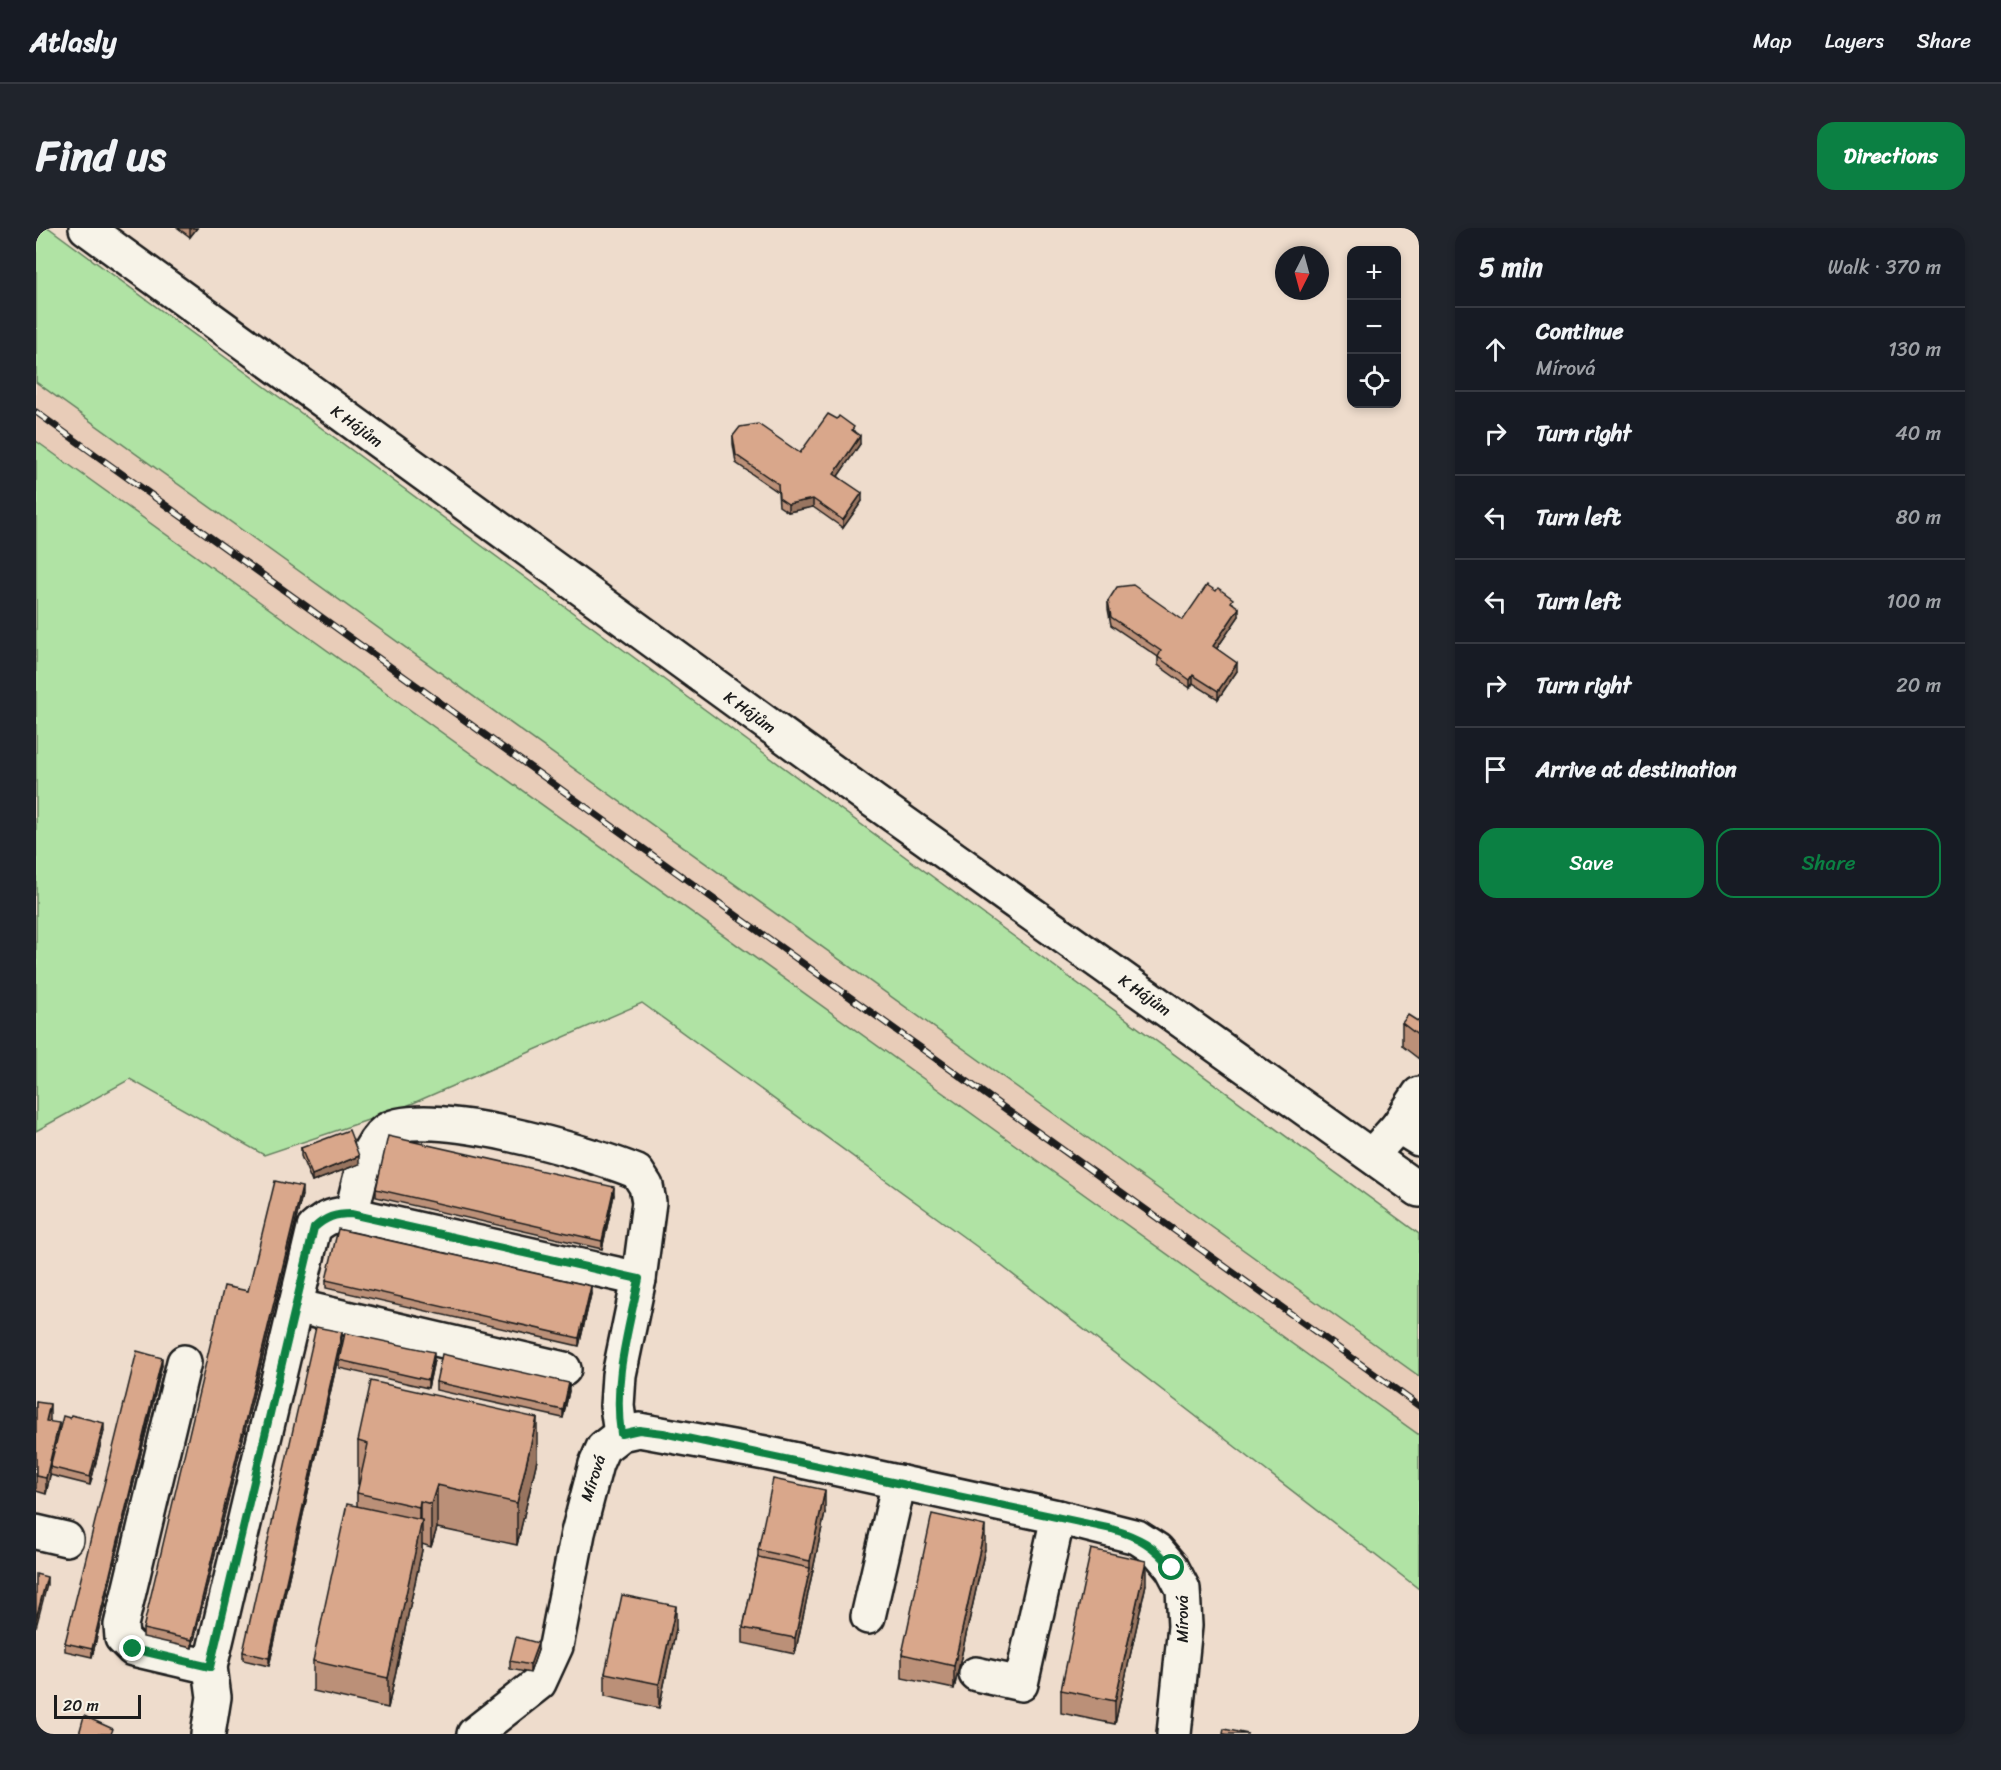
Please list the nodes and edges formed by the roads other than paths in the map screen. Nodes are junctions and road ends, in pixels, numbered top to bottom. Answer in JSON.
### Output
{"nodes":[{"id":1,"x":86,"y":228,"type":"edge"},
{"id":2,"x":1419,"y":1094,"type":"edge"},
{"id":3,"x":1408,"y":1133,"type":"edge"},
{"id":4,"x":1372,"y":1155,"type":"junction"},
{"id":5,"x":1419,"y":1190,"type":"edge"},
{"id":6,"x":351,"y":1214,"type":"junction"},
{"id":7,"x":639,"y":1279,"type":"junction"},
{"id":8,"x":296,"y":1306,"type":"junction"},
{"id":9,"x":184,"y":1362,"type":"dead end"},
{"id":10,"x":564,"y":1369,"type":"dead end"},
{"id":11,"x":621,"y":1434,"type":"junction"},
{"id":12,"x":898,"y":1482,"type":"junction"},
{"id":13,"x":1058,"y":1517,"type":"junction"},
{"id":14,"x":868,"y":1617,"type":"dead end"},
{"id":15,"x":210,"y":1667,"type":"junction"},
{"id":16,"x":975,"y":1674,"type":"dead end"},
{"id":17,"x":208,"y":1734,"type":"edge"},
{"id":18,"x":474,"y":1734,"type":"edge"},
{"id":19,"x":1174,"y":1734,"type":"edge"}],
"edges":[{"from":1,"to":4,"type":"street","name":"K Hájům"},
{"from":2,"to":3,"type":"street"},
{"from":3,"to":4,"type":"street"},
{"from":4,"to":5,"type":"street","name":"K Hájům"},
{"from":6,"to":7,"type":"street"},
{"from":6,"to":7,"type":"street"},
{"from":6,"to":8,"type":"street"},
{"from":7,"to":11,"type":"street"},
{"from":8,"to":10,"type":"street"},
{"from":8,"to":15,"type":"street"},
{"from":9,"to":15,"type":"street"},
{"from":11,"to":12,"type":"street","name":"Mírová"},
{"from":11,"to":18,"type":"street","name":"Mírová"},
{"from":12,"to":13,"type":"street","name":"Mírová"},
{"from":12,"to":14,"type":"street"},
{"from":13,"to":16,"type":"street"},
{"from":13,"to":19,"type":"street","name":"Mírová"},
{"from":15,"to":17,"type":"street"}]}
